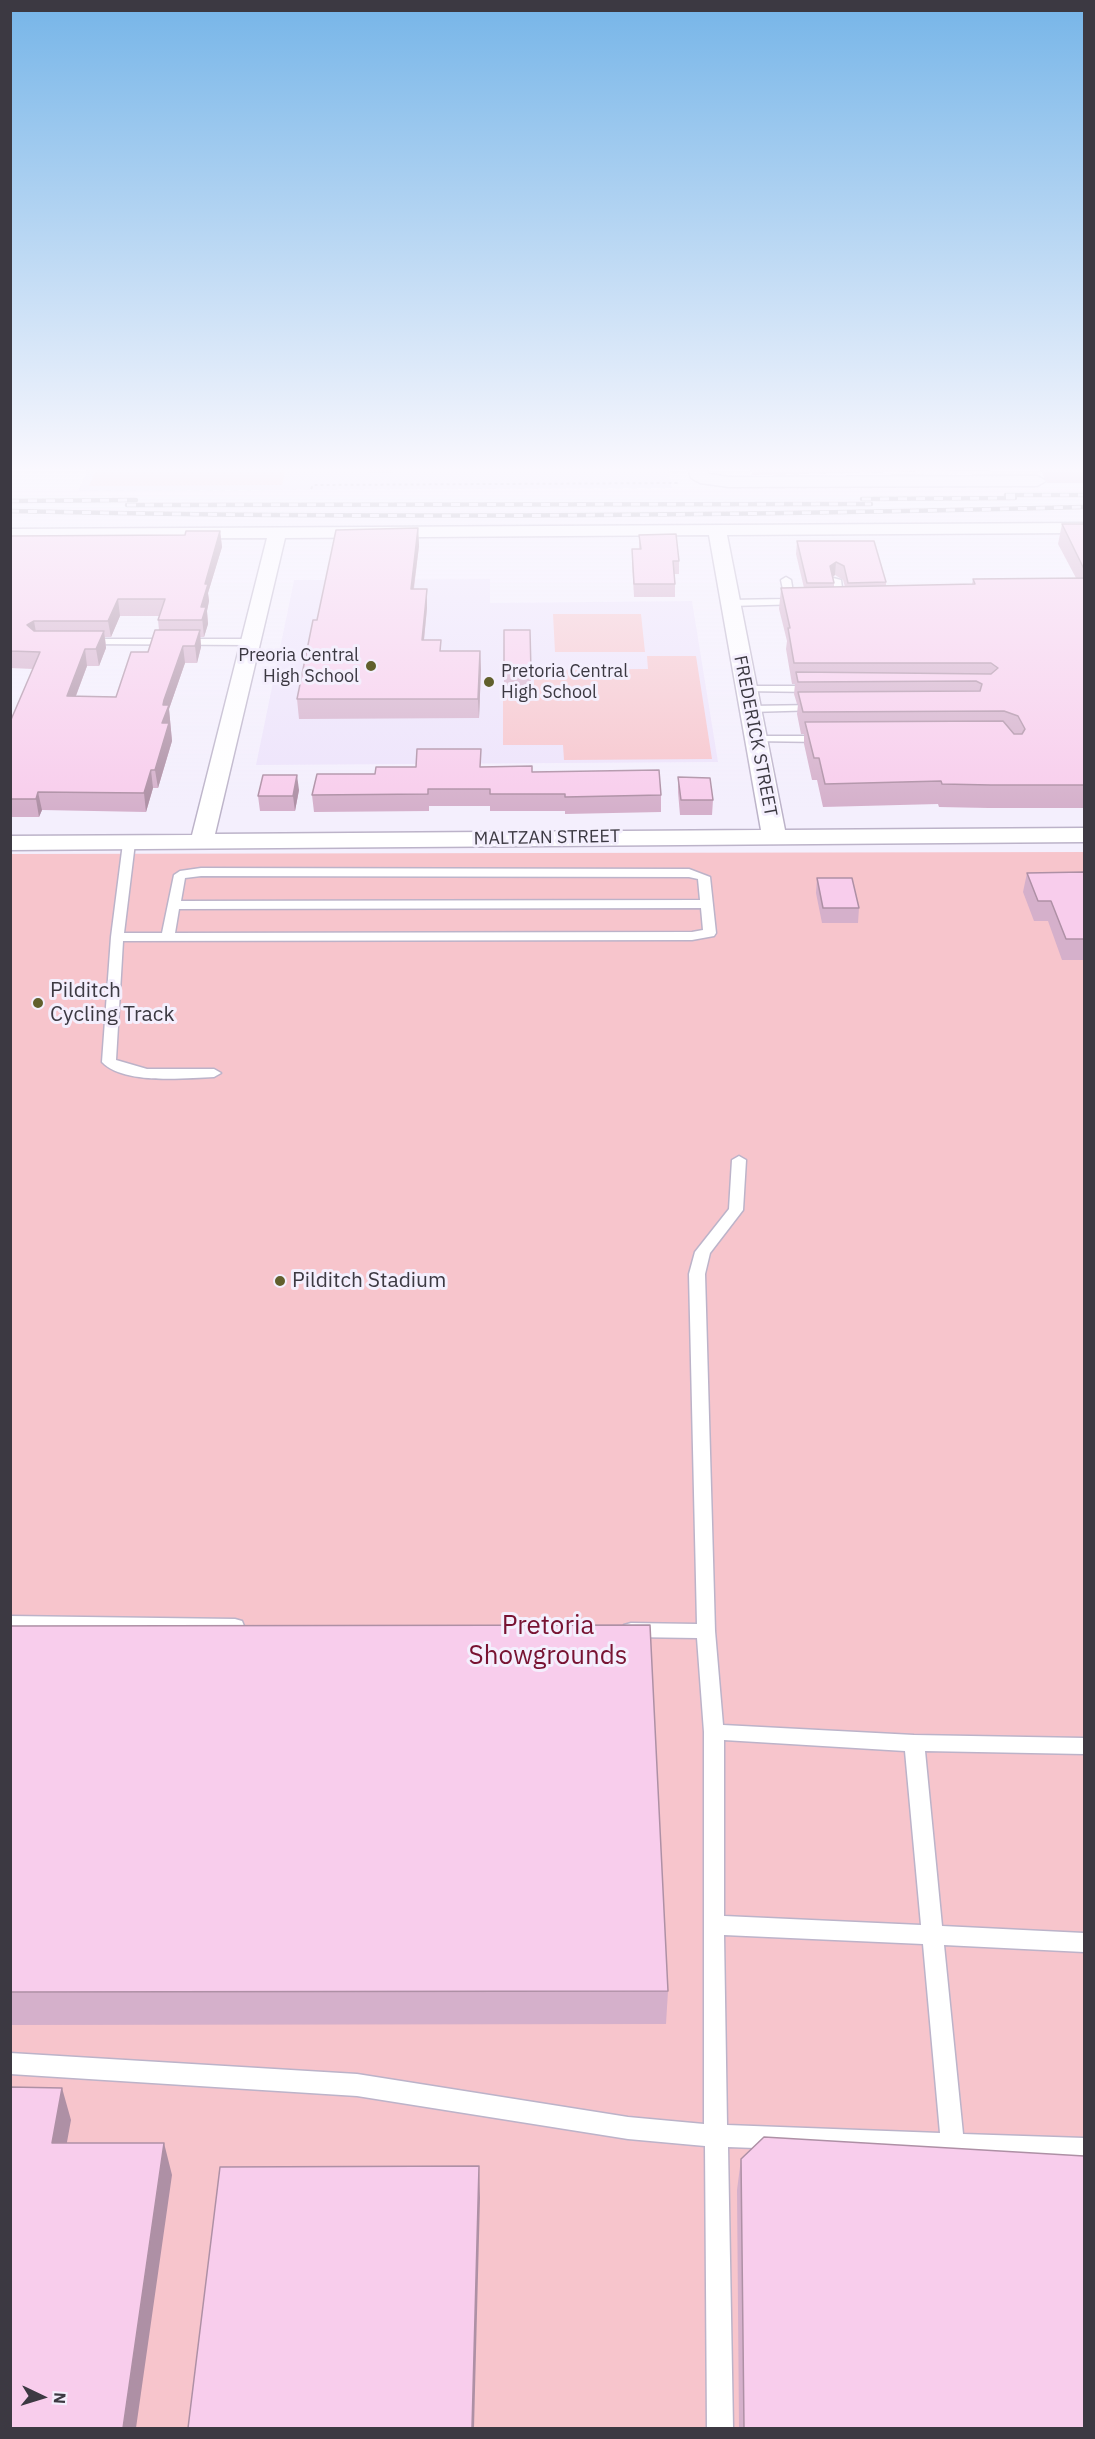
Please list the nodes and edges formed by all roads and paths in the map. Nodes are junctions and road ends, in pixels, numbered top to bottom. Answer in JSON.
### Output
{"nodes":[{"id":1,"x":265,"y":582,"type":"edge"},
{"id":2,"x":726,"y":582,"type":"edge"},
{"id":3,"x":786,"y":582,"type":"edge"},
{"id":4,"x":836,"y":582,"type":"edge"},
{"id":5,"x":810,"y":601,"type":"edge"},
{"id":6,"x":841,"y":601,"type":"edge"},
{"id":7,"x":790,"y":602,"type":"junction"},
{"id":8,"x":730,"y":603,"type":"junction"},
{"id":9,"x":250,"y":642,"type":"junction"},
{"id":10,"x":72,"y":643,"type":"edge"},
{"id":11,"x":827,"y":689,"type":"edge"},
{"id":12,"x":748,"y":699,"type":"junction"},
{"id":13,"x":832,"y":708,"type":"edge"},
{"id":14,"x":838,"y":739,"type":"edge"},
{"id":15,"x":756,"y":740,"type":"junction"},
{"id":16,"x":1084,"y":835,"type":"edge"},
{"id":17,"x":774,"y":836,"type":"junction"},
{"id":18,"x":202,"y":842,"type":"junction"},
{"id":19,"x":10,"y":843,"type":"edge"},
{"id":20,"x":129,"y":843,"type":"junction"},
{"id":21,"x":706,"y":904,"type":"junction"},
{"id":22,"x":174,"y":905,"type":"junction"},
{"id":23,"x":168,"y":935,"type":"junction"},
{"id":24,"x":117,"y":937,"type":"junction"},
{"id":25,"x":214,"y":1073,"type":"dead end"},
{"id":26,"x":740,"y":1160,"type":"dead end"},
{"id":27,"x":10,"y":1623,"type":"edge"},
{"id":28,"x":250,"y":1626,"type":"edge"},
{"id":29,"x":610,"y":1630,"type":"edge"},
{"id":30,"x":706,"y":1630,"type":"junction"},
{"id":31,"x":714,"y":1732,"type":"junction"},
{"id":32,"x":914,"y":1743,"type":"junction"},
{"id":33,"x":1084,"y":1746,"type":"edge"},
{"id":34,"x":713,"y":1925,"type":"junction"},
{"id":35,"x":933,"y":1935,"type":"junction"},
{"id":36,"x":1084,"y":1942,"type":"edge"},
{"id":37,"x":10,"y":2063,"type":"edge"},
{"id":38,"x":717,"y":2136,"type":"junction"},
{"id":39,"x":953,"y":2145,"type":"junction"},
{"id":40,"x":1084,"y":2149,"type":"edge"},
{"id":41,"x":720,"y":2428,"type":"edge"}],
"edges":[{"from":1,"to":9,"type":"street"},
{"from":2,"to":8,"type":"street","name":"FREDERICK STREET"},
{"from":3,"to":7,"type":"lane"},
{"from":4,"to":6,"type":"lane"},
{"from":5,"to":7,"type":"lane"},
{"from":7,"to":8,"type":"lane"},
{"from":8,"to":12,"type":"street","name":"FREDERICK STREET"},
{"from":9,"to":10,"type":"lane"},
{"from":9,"to":18,"type":"street"},
{"from":11,"to":12,"type":"lane"},
{"from":12,"to":13,"type":"lane"},
{"from":12,"to":15,"type":"street","name":"FREDERICK STREET"},
{"from":14,"to":15,"type":"lane"},
{"from":15,"to":17,"type":"street","name":"FREDERICK STREET"},
{"from":16,"to":17,"type":"street","name":"MALTZAN STREET"},
{"from":17,"to":18,"type":"street","name":"MALTZAN STREET"},
{"from":18,"to":20,"type":"street","name":"MALTZAN STREET"},
{"from":19,"to":20,"type":"street","name":"MALTZAN STREET"},
{"from":20,"to":24,"type":"lane"},
{"from":21,"to":22,"type":"lane"},
{"from":21,"to":22,"type":"lane"},
{"from":21,"to":23,"type":"lane"},
{"from":22,"to":23,"type":"lane"},
{"from":23,"to":24,"type":"lane"},
{"from":24,"to":25,"type":"lane"},
{"from":26,"to":30,"type":"lane"},
{"from":27,"to":28,"type":"lane"},
{"from":29,"to":30,"type":"lane"},
{"from":30,"to":31,"type":"lane"},
{"from":31,"to":32,"type":"lane"},
{"from":31,"to":34,"type":"lane"},
{"from":32,"to":33,"type":"lane"},
{"from":32,"to":35,"type":"lane"},
{"from":34,"to":35,"type":"lane"},
{"from":34,"to":38,"type":"lane"},
{"from":35,"to":36,"type":"lane"},
{"from":35,"to":39,"type":"lane"},
{"from":37,"to":38,"type":"lane"},
{"from":38,"to":39,"type":"lane"},
{"from":38,"to":41,"type":"lane"},
{"from":39,"to":40,"type":"lane"}]}
